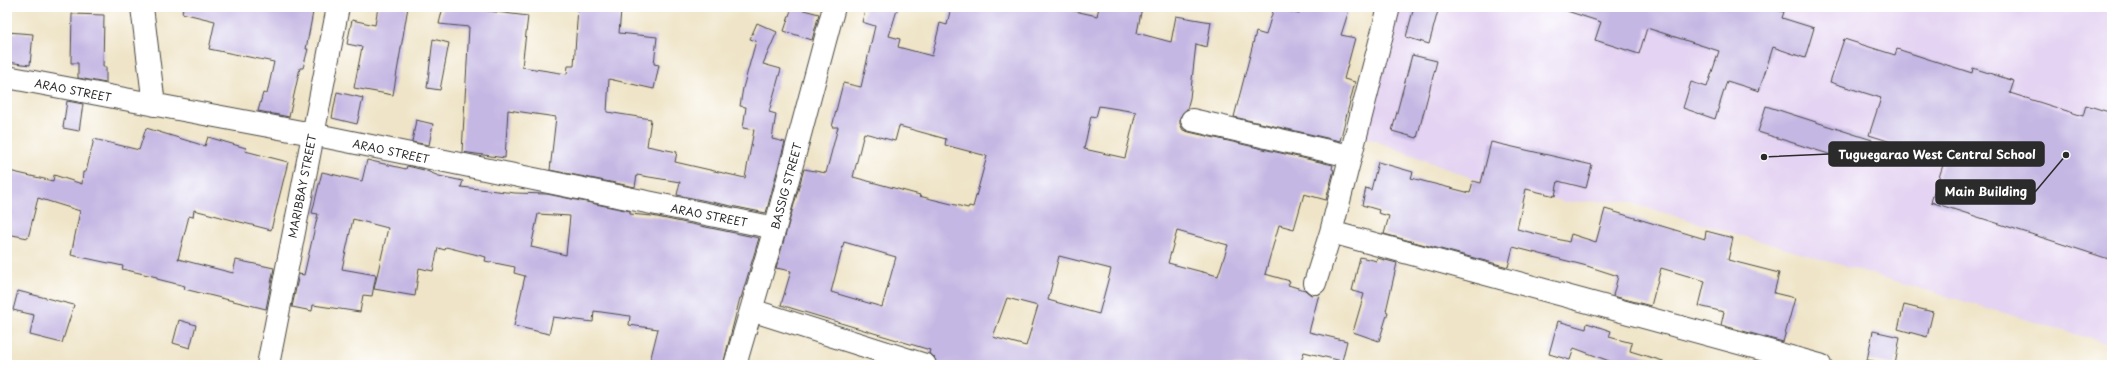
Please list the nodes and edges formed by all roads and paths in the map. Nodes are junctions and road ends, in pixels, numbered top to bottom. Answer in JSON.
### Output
{"nodes":[{"id":1,"x":142,"y":7,"type":"edge"},
{"id":2,"x":338,"y":7,"type":"edge"},
{"id":3,"x":1389,"y":7,"type":"edge"},
{"id":4,"x":828,"y":9,"type":"edge"},
{"id":5,"x":7,"y":77,"type":"edge"},
{"id":6,"x":154,"y":106,"type":"junction"},
{"id":7,"x":1192,"y":120,"type":"dead end"},
{"id":8,"x":312,"y":134,"type":"junction"},
{"id":9,"x":1350,"y":156,"type":"junction"},
{"id":10,"x":775,"y":228,"type":"junction"},
{"id":11,"x":1331,"y":232,"type":"junction"},
{"id":12,"x":1315,"y":283,"type":"dead end"},
{"id":13,"x":751,"y":310,"type":"junction"},
{"id":14,"x":268,"y":365,"type":"edge"},
{"id":15,"x":735,"y":365,"type":"edge"},
{"id":16,"x":925,"y":365,"type":"edge"},
{"id":17,"x":1820,"y":365,"type":"edge"}],
"edges":[{"from":1,"to":6,"type":"street"},
{"from":2,"to":8,"type":"street","name":"MARIBBAY STREET"},
{"from":3,"to":9,"type":"street"},
{"from":4,"to":10,"type":"street","name":"BASSIG STREET"},
{"from":5,"to":6,"type":"street","name":"ARAO STREET"},
{"from":6,"to":8,"type":"street","name":"ARAO STREET"},
{"from":7,"to":9,"type":"street"},
{"from":8,"to":10,"type":"street","name":"ARAO STREET"},
{"from":8,"to":14,"type":"street","name":"MARIBBAY STREET"},
{"from":9,"to":11,"type":"street"},
{"from":10,"to":13,"type":"street","name":"BASSIG STREET"},
{"from":11,"to":12,"type":"street"},
{"from":11,"to":17,"type":"street"},
{"from":13,"to":15,"type":"street","name":"BASSIG STREET"},
{"from":13,"to":16,"type":"street"}]}
